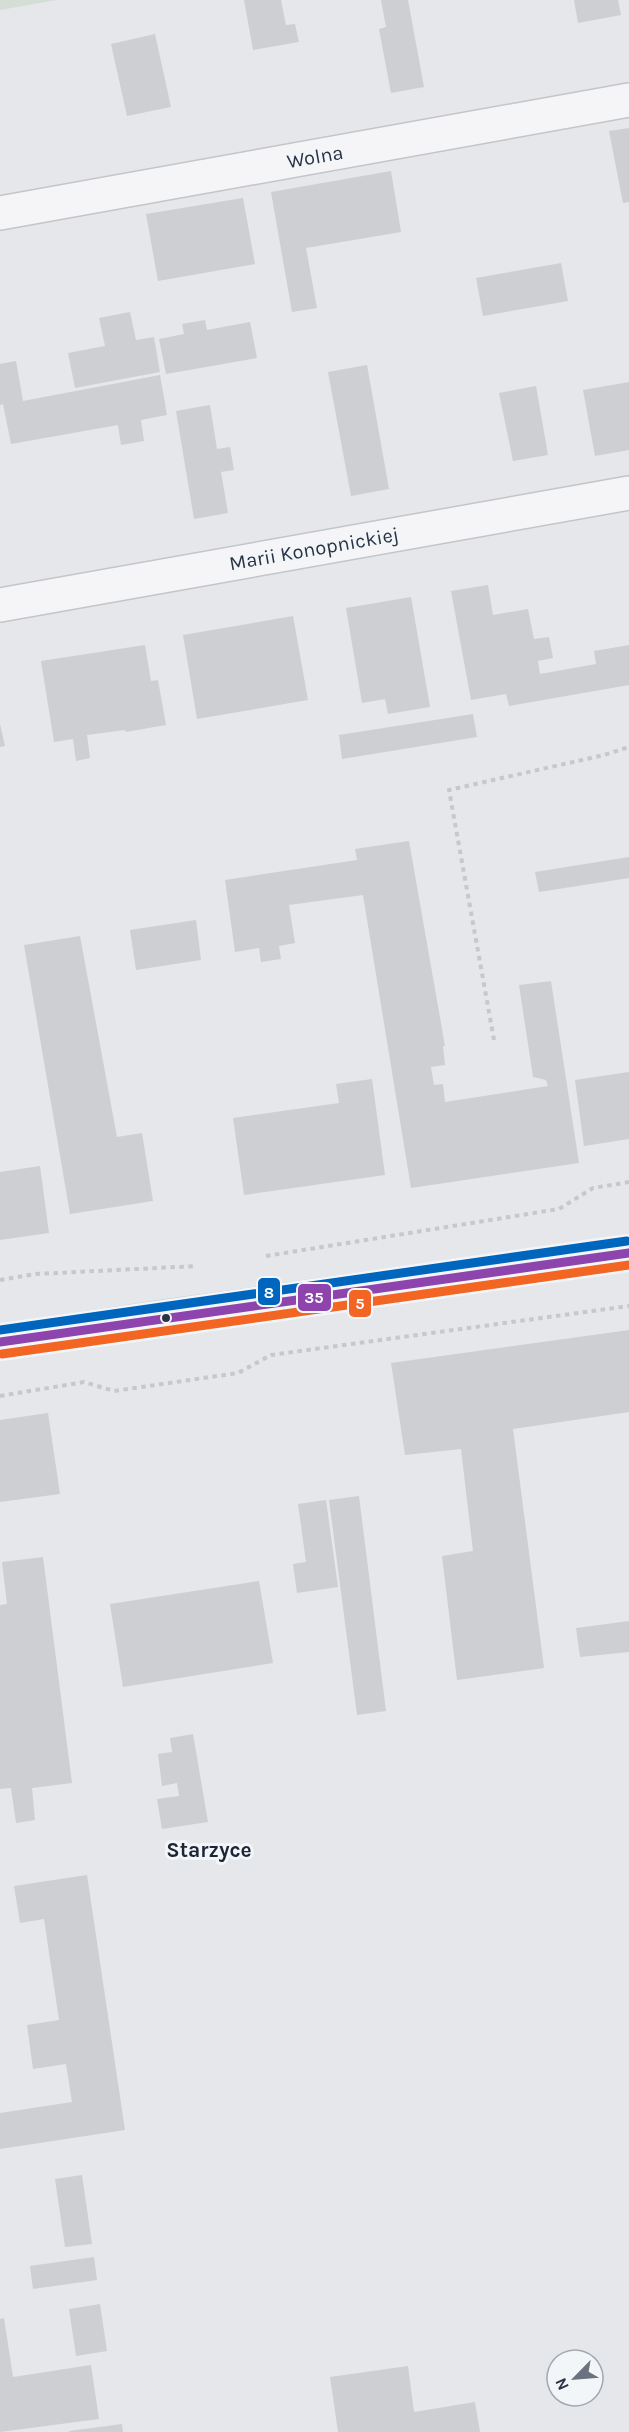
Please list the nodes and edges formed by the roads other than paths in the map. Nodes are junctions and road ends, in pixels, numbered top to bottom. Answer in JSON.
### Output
{"nodes":[{"id":1,"x":629,"y":100,"type":"edge"},
{"id":2,"x":0,"y":213,"type":"edge"},
{"id":3,"x":629,"y":493,"type":"edge"},
{"id":4,"x":0,"y":605,"type":"edge"},
{"id":5,"x":629,"y":1253,"type":"edge"},
{"id":6,"x":0,"y":1342,"type":"edge"}],
"edges":[{"from":1,"to":2,"type":"street","name":"Wolna"},
{"from":3,"to":4,"type":"street","name":"Marii Konopnickiej"},
{"from":5,"to":6,"type":"main road"}]}
